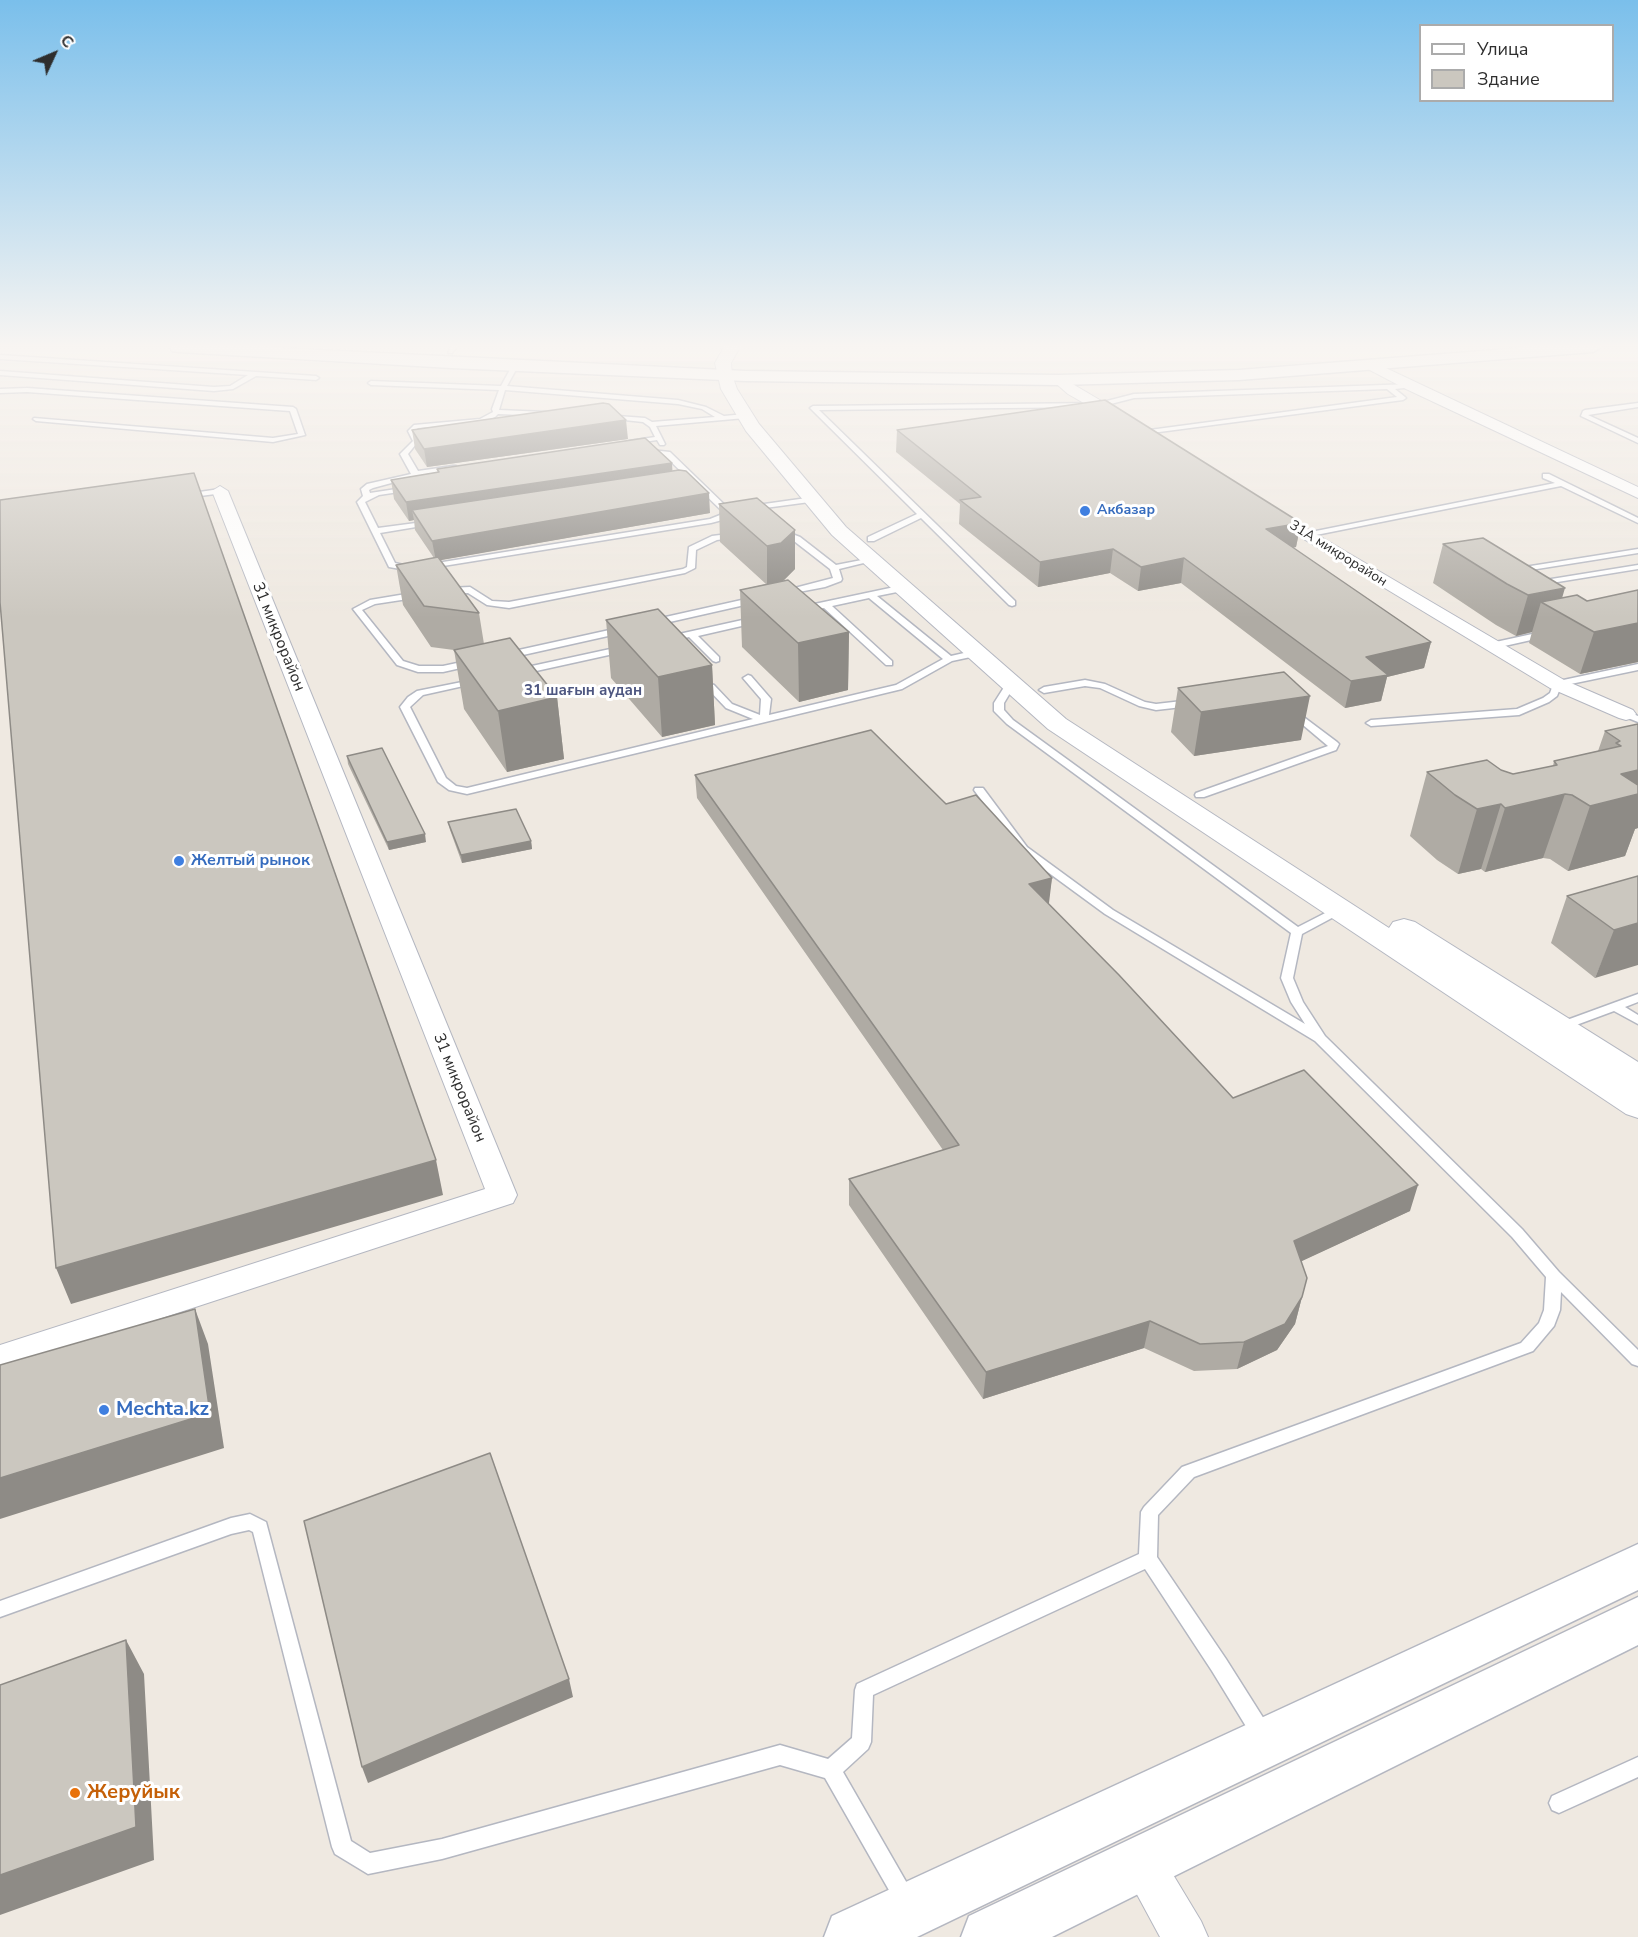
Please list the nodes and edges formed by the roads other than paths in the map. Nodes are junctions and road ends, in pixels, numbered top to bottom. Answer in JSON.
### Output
{"nodes":[{"id":1,"x":244,"y":437,"type":"edge"},
{"id":2,"x":288,"y":437,"type":"edge"},
{"id":3,"x":414,"y":437,"type":"edge"},
{"id":4,"x":429,"y":437,"type":"edge"},
{"id":5,"x":754,"y":437,"type":"edge"},
{"id":6,"x":780,"y":437,"type":"edge"},
{"id":7,"x":844,"y":437,"type":"edge"},
{"id":8,"x":1152,"y":437,"type":"edge"},
{"id":9,"x":1520,"y":437,"type":"edge"},
{"id":10,"x":659,"y":438,"type":"joint"},
{"id":11,"x":417,"y":442,"type":"junction"},
{"id":12,"x":624,"y":443,"type":"edge"},
{"id":13,"x":1162,"y":444,"type":"edge"},
{"id":14,"x":666,"y":454,"type":"junction"},
{"id":15,"x":462,"y":467,"type":"edge"},
{"id":16,"x":415,"y":474,"type":"junction"},
{"id":17,"x":1546,"y":476,"type":"dead end"},
{"id":18,"x":696,"y":483,"type":"junction"},
{"id":19,"x":685,"y":484,"type":"edge"},
{"id":20,"x":1561,"y":484,"type":"junction"},
{"id":21,"x":220,"y":491,"type":"joint"},
{"id":22,"x":1638,"y":493,"type":"edge"},
{"id":23,"x":367,"y":497,"type":"junction"},
{"id":24,"x":173,"y":498,"type":"edge"},
{"id":25,"x":814,"y":499,"type":"junction"},
{"id":26,"x":1257,"y":504,"type":"edge"},
{"id":27,"x":726,"y":511,"type":"junction"},
{"id":28,"x":923,"y":514,"type":"junction"},
{"id":29,"x":1638,"y":521,"type":"edge"},
{"id":30,"x":433,"y":523,"type":"edge"},
{"id":31,"x":773,"y":530,"type":"edge"},
{"id":32,"x":376,"y":531,"type":"junction"},
{"id":33,"x":750,"y":533,"type":"edge"},
{"id":34,"x":1306,"y":535,"type":"junction"},
{"id":35,"x":871,"y":549,"type":"junction"},
{"id":36,"x":1638,"y":551,"type":"edge"},
{"id":37,"x":1638,"y":567,"type":"edge"},
{"id":38,"x":834,"y":568,"type":"junction"},
{"id":39,"x":1507,"y":572,"type":"edge"},
{"id":40,"x":1528,"y":585,"type":"edge"},
{"id":41,"x":904,"y":588,"type":"junction"},
{"id":42,"x":439,"y":592,"type":"edge"},
{"id":43,"x":428,"y":594,"type":"edge"},
{"id":44,"x":870,"y":595,"type":"junction"},
{"id":45,"x":776,"y":596,"type":"edge"},
{"id":46,"x":765,"y":598,"type":"edge"},
{"id":47,"x":1012,"y":603,"type":"dead end"},
{"id":48,"x":826,"y":605,"type":"junction"},
{"id":49,"x":792,"y":612,"type":"edge"},
{"id":50,"x":770,"y":617,"type":"edge"},
{"id":51,"x":1558,"y":631,"type":"edge"},
{"id":52,"x":691,"y":634,"type":"junction"},
{"id":53,"x":657,"y":641,"type":"edge"},
{"id":54,"x":635,"y":646,"type":"edge"},
{"id":55,"x":1491,"y":646,"type":"junction"},
{"id":56,"x":977,"y":653,"type":"junction"},
{"id":57,"x":501,"y":657,"type":"edge"},
{"id":58,"x":716,"y":659,"type":"dead end"},
{"id":59,"x":949,"y":659,"type":"junction"},
{"id":60,"x":478,"y":662,"type":"edge"},
{"id":61,"x":889,"y":663,"type":"dead end"},
{"id":62,"x":1638,"y":667,"type":"edge"},
{"id":63,"x":510,"y":673,"type":"edge"},
{"id":64,"x":488,"y":678,"type":"edge"},
{"id":65,"x":748,"y":678,"type":"dead end"},
{"id":66,"x":1011,"y":683,"type":"junction"},
{"id":67,"x":1557,"y":684,"type":"junction"},
{"id":68,"x":711,"y":687,"type":"edge"},
{"id":69,"x":1044,"y":690,"type":"junction"},
{"id":70,"x":1199,"y":702,"type":"edge"},
{"id":71,"x":1287,"y":708,"type":"edge"},
{"id":72,"x":1632,"y":717,"type":"edge"},
{"id":73,"x":764,"y":720,"type":"junction"},
{"id":74,"x":1371,"y":723,"type":"dead end"},
{"id":75,"x":979,"y":790,"type":"dead end"},
{"id":76,"x":1200,"y":795,"type":"junction"},
{"id":77,"x":1339,"y":910,"type":"junction"},
{"id":78,"x":1297,"y":932,"type":"junction"},
{"id":79,"x":1638,"y":998,"type":"edge"},
{"id":80,"x":1615,"y":1007,"type":"junction"},
{"id":81,"x":1638,"y":1020,"type":"edge"},
{"id":82,"x":1558,"y":1027,"type":"junction"},
{"id":83,"x":1320,"y":1039,"type":"junction"},
{"id":84,"x":1638,"y":1078,"type":"edge"},
{"id":85,"x":1638,"y":1106,"type":"edge"},
{"id":86,"x":1554,"y":1276,"type":"junction"},
{"id":87,"x":0,"y":1358,"type":"edge"},
{"id":88,"x":1638,"y":1360,"type":"edge"},
{"id":89,"x":1148,"y":1559,"type":"junction"},
{"id":90,"x":1638,"y":1566,"type":"edge"},
{"id":91,"x":0,"y":1609,"type":"edge"},
{"id":92,"x":1638,"y":1620,"type":"edge"},
{"id":93,"x":1266,"y":1741,"type":"junction"},
{"id":94,"x":1638,"y":1767,"type":"edge"},
{"id":95,"x":831,"y":1770,"type":"junction"},
{"id":96,"x":1558,"y":1803,"type":"dead end"},
{"id":97,"x":1142,"y":1863,"type":"junction"},
{"id":98,"x":911,"y":1909,"type":"junction"},
{"id":99,"x":853,"y":1937,"type":"edge"},
{"id":100,"x":990,"y":1937,"type":"edge"},
{"id":101,"x":1185,"y":1937,"type":"edge"}],
"edges":[{"from":1,"to":2,"type":"lane"},
{"from":3,"to":11,"type":"lane"},
{"from":4,"to":11,"type":"lane"},
{"from":5,"to":25,"type":"street"},
{"from":6,"to":35,"type":"street"},
{"from":7,"to":28,"type":"lane"},
{"from":8,"to":13,"type":"street"},
{"from":9,"to":22,"type":"street"},
{"from":10,"to":12,"type":"lane"},
{"from":10,"to":14,"type":"lane"},
{"from":11,"to":16,"type":"lane"},
{"from":14,"to":18,"type":"lane"},
{"from":14,"to":23,"type":"lane"},
{"from":15,"to":16,"type":"lane"},
{"from":16,"to":23,"type":"lane"},
{"from":17,"to":20,"type":"lane"},
{"from":18,"to":19,"type":"lane"},
{"from":18,"to":27,"type":"lane"},
{"from":20,"to":29,"type":"lane"},
{"from":20,"to":34,"type":"lane"},
{"from":21,"to":24,"type":"lane"},
{"from":21,"to":87,"type":"street","name":"31 микрорайон"},
{"from":23,"to":32,"type":"lane"},
{"from":25,"to":27,"type":"lane"},
{"from":25,"to":35,"type":"street"},
{"from":26,"to":34,"type":"street","name":"31А микрорайон"},
{"from":27,"to":32,"type":"lane"},
{"from":28,"to":35,"type":"lane"},
{"from":28,"to":47,"type":"lane"},
{"from":30,"to":32,"type":"lane"},
{"from":31,"to":38,"type":"lane"},
{"from":33,"to":42,"type":"lane"},
{"from":34,"to":55,"type":"street","name":"31А микрорайон"},
{"from":35,"to":38,"type":"lane"},
{"from":35,"to":41,"type":"street"},
{"from":35,"to":69,"type":"street"},
{"from":36,"to":39,"type":"lane"},
{"from":37,"to":40,"type":"lane"},
{"from":38,"to":45,"type":"lane"},
{"from":41,"to":44,"type":"lane"},
{"from":41,"to":56,"type":"street"},
{"from":43,"to":60,"type":"lane"},
{"from":44,"to":48,"type":"lane"},
{"from":44,"to":59,"type":"lane"},
{"from":46,"to":57,"type":"lane"},
{"from":48,"to":49,"type":"lane"},
{"from":48,"to":61,"type":"lane"},
{"from":50,"to":52,"type":"lane"},
{"from":51,"to":55,"type":"lane"},
{"from":52,"to":53,"type":"lane"},
{"from":52,"to":58,"type":"lane"},
{"from":54,"to":63,"type":"lane"},
{"from":55,"to":67,"type":"street","name":"31А микрорайон"},
{"from":56,"to":59,"type":"lane"},
{"from":56,"to":66,"type":"street"},
{"from":59,"to":73,"type":"lane"},
{"from":62,"to":67,"type":"lane"},
{"from":64,"to":73,"type":"lane"},
{"from":65,"to":73,"type":"lane"},
{"from":66,"to":77,"type":"street"},
{"from":66,"to":78,"type":"lane"},
{"from":67,"to":72,"type":"street","name":"31А микрорайон"},
{"from":67,"to":74,"type":"lane"},
{"from":68,"to":73,"type":"lane"},
{"from":69,"to":70,"type":"lane"},
{"from":69,"to":76,"type":"street"},
{"from":71,"to":76,"type":"lane"},
{"from":75,"to":83,"type":"lane"},
{"from":76,"to":82,"type":"street"},
{"from":77,"to":78,"type":"lane"},
{"from":77,"to":85,"type":"street"},
{"from":78,"to":83,"type":"lane"},
{"from":79,"to":80,"type":"lane"},
{"from":80,"to":81,"type":"lane"},
{"from":80,"to":82,"type":"lane"},
{"from":82,"to":84,"type":"street"},
{"from":83,"to":86,"type":"lane"},
{"from":86,"to":88,"type":"lane"},
{"from":86,"to":89,"type":"lane"},
{"from":89,"to":93,"type":"lane"},
{"from":89,"to":95,"type":"lane"},
{"from":90,"to":93,"type":"main road"},
{"from":91,"to":95,"type":"lane"},
{"from":92,"to":97,"type":"main road"},
{"from":93,"to":98,"type":"main road"},
{"from":94,"to":96,"type":"lane"},
{"from":95,"to":98,"type":"lane"},
{"from":97,"to":100,"type":"main road"},
{"from":97,"to":101,"type":"street"},
{"from":98,"to":99,"type":"main road"}]}
